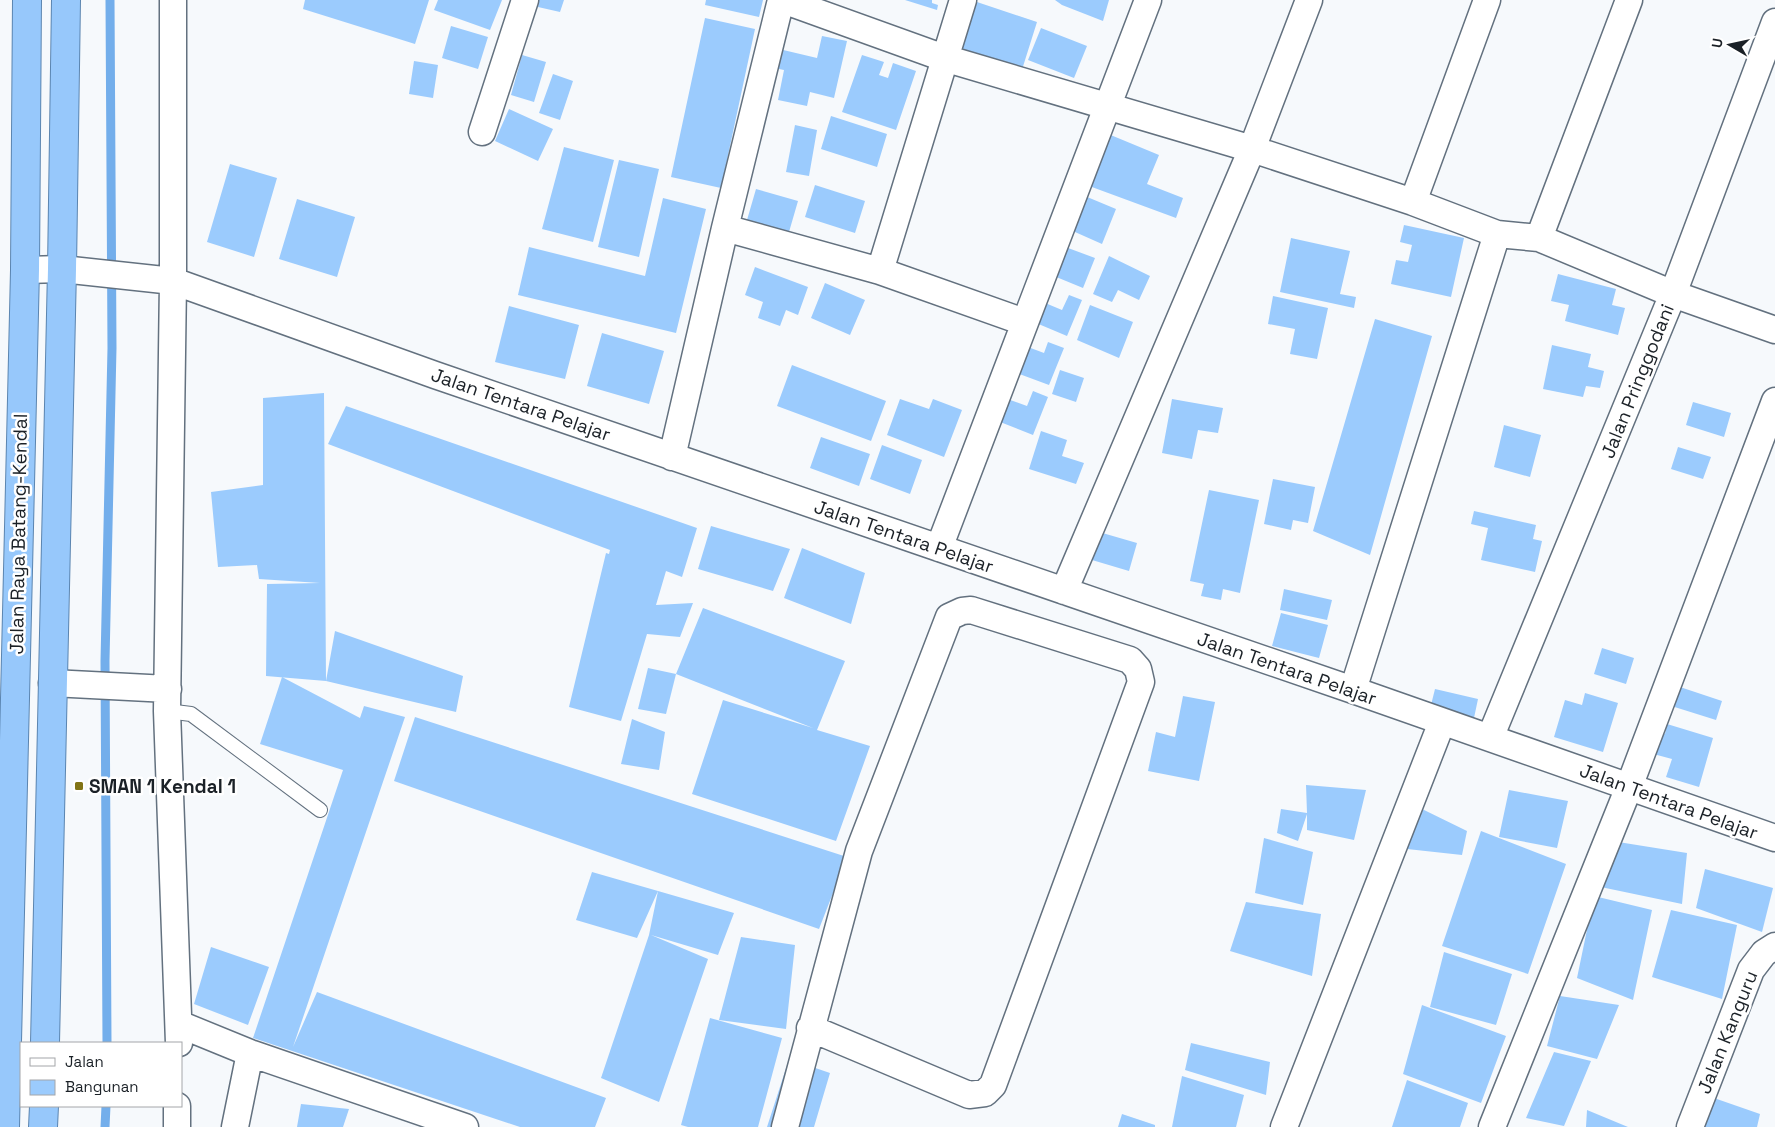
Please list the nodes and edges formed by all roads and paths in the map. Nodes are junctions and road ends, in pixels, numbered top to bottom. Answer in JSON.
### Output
{"nodes":[{"id":1,"x":27,"y":0,"type":"edge"},
{"id":2,"x":66,"y":0,"type":"edge"},
{"id":3,"x":173,"y":0,"type":"edge"},
{"id":4,"x":525,"y":0,"type":"edge"},
{"id":5,"x":782,"y":0,"type":"edge"},
{"id":6,"x":963,"y":0,"type":"edge"},
{"id":7,"x":1148,"y":0,"type":"edge"},
{"id":8,"x":1310,"y":0,"type":"edge"},
{"id":9,"x":1487,"y":0,"type":"edge"},
{"id":10,"x":1629,"y":0,"type":"edge"},
{"id":11,"x":1775,"y":22,"type":"edge"},
{"id":12,"x":944,"y":58,"type":"junction"},
{"id":13,"x":1106,"y":104,"type":"junction"},
{"id":14,"x":482,"y":132,"type":"dead end"},
{"id":15,"x":1252,"y":149,"type":"junction"},
{"id":16,"x":1413,"y":202,"type":"junction"},
{"id":17,"x":725,"y":228,"type":"junction"},
{"id":18,"x":1498,"y":234,"type":"junction"},
{"id":19,"x":1539,"y":238,"type":"junction"},
{"id":20,"x":62,"y":269,"type":"junction"},
{"id":21,"x":25,"y":270,"type":"junction"},
{"id":22,"x":880,"y":271,"type":"junction"},
{"id":23,"x":165,"y":280,"type":"junction"},
{"id":24,"x":1673,"y":294,"type":"junction"},
{"id":25,"x":1024,"y":322,"type":"junction"},
{"id":26,"x":1775,"y":330,"type":"edge"},
{"id":27,"x":1775,"y":401,"type":"edge"},
{"id":28,"x":672,"y":457,"type":"junction"},
{"id":29,"x":939,"y":548,"type":"junction"},
{"id":30,"x":1064,"y":591,"type":"junction"},
{"id":31,"x":8,"y":648,"type":"edge"},
{"id":32,"x":52,"y":683,"type":"junction"},
{"id":33,"x":1353,"y":690,"type":"junction"},
{"id":34,"x":161,"y":695,"type":"junction"},
{"id":35,"x":1442,"y":722,"type":"junction"},
{"id":36,"x":1490,"y":738,"type":"junction"},
{"id":37,"x":1629,"y":787,"type":"junction"},
{"id":38,"x":320,"y":810,"type":"dead end"},
{"id":39,"x":1775,"y":838,"type":"edge"},
{"id":40,"x":1775,"y":946,"type":"edge"},
{"id":41,"x":810,"y":1028,"type":"junction"},
{"id":42,"x":179,"y":1034,"type":"edge"},
{"id":43,"x":45,"y":1042,"type":"edge"},
{"id":44,"x":250,"y":1053,"type":"junction"},
{"id":45,"x":44,"y":1107,"type":"edge"},
{"id":46,"x":177,"y":1107,"type":"edge"},
{"id":47,"x":5,"y":1127,"type":"edge"},
{"id":48,"x":43,"y":1127,"type":"edge"},
{"id":49,"x":177,"y":1127,"type":"edge"},
{"id":50,"x":234,"y":1127,"type":"edge"},
{"id":51,"x":465,"y":1127,"type":"edge"},
{"id":52,"x":785,"y":1127,"type":"edge"},
{"id":53,"x":1284,"y":1127,"type":"edge"},
{"id":54,"x":1492,"y":1127,"type":"edge"},
{"id":55,"x":1690,"y":1127,"type":"edge"}],
"edges":[{"from":1,"to":21,"type":"highway","name":"Jalan Raya Batang-Kendal"},
{"from":2,"to":20,"type":"highway","name":"Jalan Raya Batang-Kendal"},
{"from":3,"to":23,"type":"street"},
{"from":4,"to":14,"type":"street"},
{"from":5,"to":12,"type":"street"},
{"from":5,"to":17,"type":"street"},
{"from":6,"to":12,"type":"street"},
{"from":7,"to":13,"type":"street"},
{"from":8,"to":15,"type":"street"},
{"from":9,"to":16,"type":"street"},
{"from":10,"to":19,"type":"street"},
{"from":11,"to":24,"type":"street","name":"Jalan Pringgodani"},
{"from":12,"to":13,"type":"street"},
{"from":12,"to":22,"type":"street"},
{"from":13,"to":15,"type":"street"},
{"from":13,"to":25,"type":"street"},
{"from":15,"to":16,"type":"street"},
{"from":15,"to":30,"type":"street"},
{"from":16,"to":18,"type":"street"},
{"from":17,"to":22,"type":"street"},
{"from":17,"to":28,"type":"street"},
{"from":18,"to":19,"type":"street"},
{"from":18,"to":33,"type":"street"},
{"from":19,"to":24,"type":"street"},
{"from":20,"to":21,"type":"street","name":"Jalan Tentara Pelajar"},
{"from":20,"to":23,"type":"street","name":"Jalan Tentara Pelajar"},
{"from":20,"to":32,"type":"highway","name":"Jalan Raya Batang-Kendal"},
{"from":21,"to":31,"type":"highway","name":"Jalan Raya Batang-Kendal"},
{"from":22,"to":25,"type":"street"},
{"from":23,"to":28,"type":"street","name":"Jalan Tentara Pelajar"},
{"from":23,"to":34,"type":"street"},
{"from":24,"to":26,"type":"street"},
{"from":24,"to":36,"type":"street","name":"Jalan Pringgodani"},
{"from":25,"to":29,"type":"street"},
{"from":27,"to":37,"type":"street"},
{"from":28,"to":29,"type":"street","name":"Jalan Tentara Pelajar"},
{"from":29,"to":30,"type":"street","name":"Jalan Tentara Pelajar"},
{"from":30,"to":33,"type":"street","name":"Jalan Tentara Pelajar"},
{"from":31,"to":47,"type":"highway","name":"Jalan Raya Batang-Kendal"},
{"from":32,"to":34,"type":"street"},
{"from":32,"to":43,"type":"highway","name":"Jalan Raya Batang-Kendal"},
{"from":33,"to":35,"type":"street","name":"Jalan Tentara Pelajar"},
{"from":34,"to":38,"type":"lane"},
{"from":34,"to":42,"type":"street"},
{"from":35,"to":36,"type":"street","name":"Jalan Tentara Pelajar"},
{"from":35,"to":53,"type":"street"},
{"from":36,"to":37,"type":"street","name":"Jalan Tentara Pelajar"},
{"from":37,"to":39,"type":"street","name":"Jalan Tentara Pelajar"},
{"from":37,"to":54,"type":"street"},
{"from":40,"to":55,"type":"street","name":"Jalan Kanguru"},
{"from":41,"to":41,"type":"street"},
{"from":41,"to":52,"type":"street"},
{"from":42,"to":44,"type":"street"},
{"from":44,"to":50,"type":"street"},
{"from":44,"to":51,"type":"street"},
{"from":45,"to":48,"type":"highway"},
{"from":46,"to":49,"type":"street"}]}
